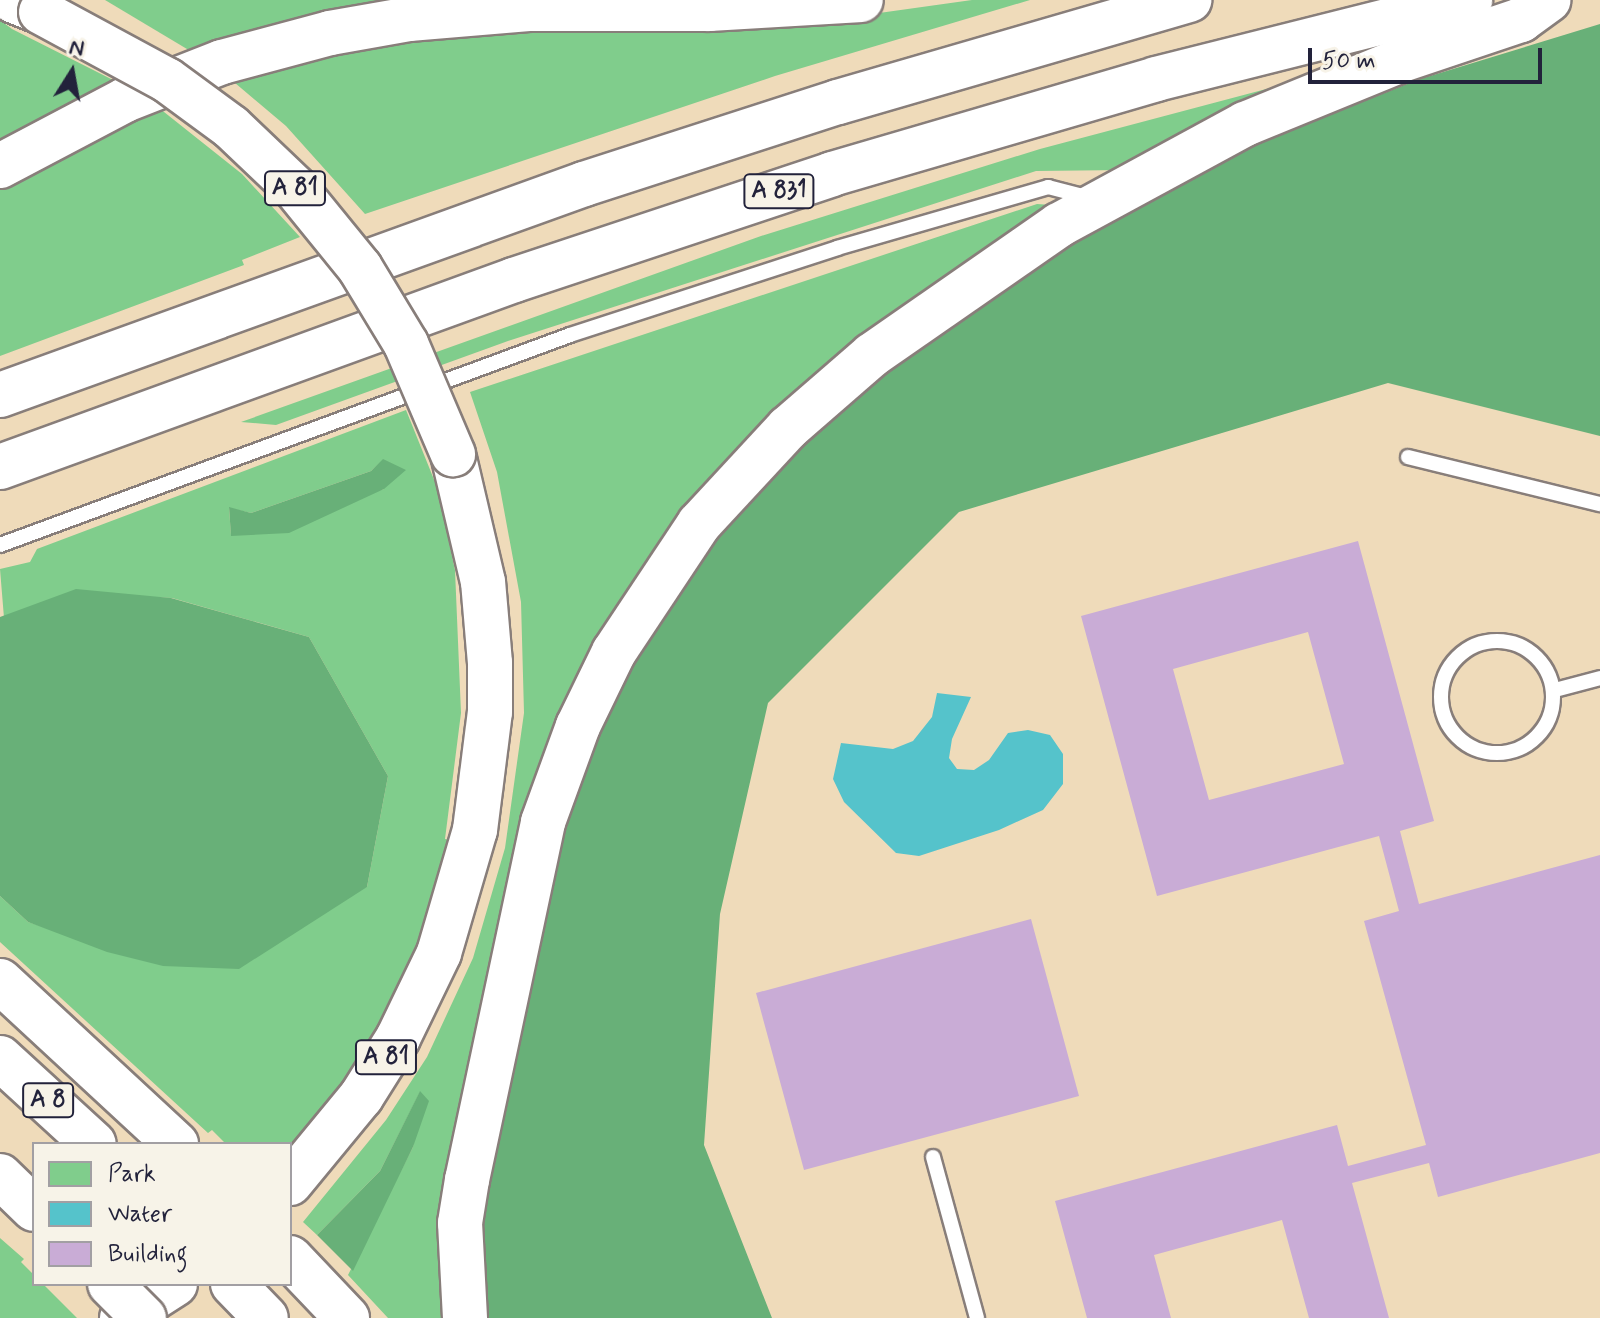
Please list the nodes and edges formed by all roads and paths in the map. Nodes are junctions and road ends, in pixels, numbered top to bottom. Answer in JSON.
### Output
{"nodes":[{"id":1,"x":861,"y":0,"type":"edge"},
{"id":2,"x":1190,"y":0,"type":"edge"},
{"id":3,"x":1470,"y":0,"type":"edge"},
{"id":4,"x":1549,"y":0,"type":"edge"},
{"id":5,"x":26,"y":6,"type":"edge"},
{"id":6,"x":0,"y":166,"type":"edge"},
{"id":7,"x":1100,"y":201,"type":"junction"},
{"id":8,"x":0,"y":395,"type":"edge"},
{"id":9,"x":1408,"y":457,"type":"dead end"},
{"id":10,"x":0,"y":467,"type":"edge"},
{"id":11,"x":1600,"y":504,"type":"edge"},
{"id":12,"x":0,"y":545,"type":"edge"},
{"id":13,"x":1600,"y":678,"type":"edge"},
{"id":14,"x":1555,"y":690,"type":"junction"},
{"id":15,"x":0,"y":981,"type":"edge"},
{"id":16,"x":0,"y":1058,"type":"edge"},
{"id":17,"x":92,"y":1142,"type":"edge"},
{"id":18,"x":174,"y":1142,"type":"edge"},
{"id":19,"x":933,"y":1157,"type":"dead end"},
{"id":20,"x":0,"y":1176,"type":"edge"},
{"id":21,"x":292,"y":1181,"type":"edge"},
{"id":22,"x":32,"y":1207,"type":"edge"},
{"id":23,"x":292,"y":1260,"type":"edge"},
{"id":24,"x":112,"y":1286,"type":"edge"},
{"id":25,"x":172,"y":1286,"type":"edge"},
{"id":26,"x":122,"y":1318,"type":"edge"},
{"id":27,"x":144,"y":1318,"type":"edge"},
{"id":28,"x":347,"y":1318,"type":"edge"},
{"id":29,"x":465,"y":1318,"type":"edge"},
{"id":30,"x":977,"y":1318,"type":"edge"}],
"edges":[{"from":1,"to":6,"type":"highway"},
{"from":2,"to":8,"type":"highway","number":"A 831"},
{"from":3,"to":10,"type":"highway","number":"A 831"},
{"from":4,"to":7,"type":"highway"},
{"from":5,"to":21,"type":"highway","number":"A 81","bridge":true},
{"from":7,"to":12,"type":"lane"},
{"from":7,"to":29,"type":"highway"},
{"from":9,"to":11,"type":"lane"},
{"from":13,"to":14,"type":"lane"},
{"from":14,"to":14,"type":"lane"},
{"from":15,"to":18,"type":"highway"},
{"from":16,"to":17,"type":"highway","number":"A 8"},
{"from":19,"to":30,"type":"lane"},
{"from":20,"to":22,"type":"highway"},
{"from":23,"to":28,"type":"highway"},
{"from":24,"to":27,"type":"highway","bridge":true},
{"from":25,"to":26,"type":"highway"}]}
